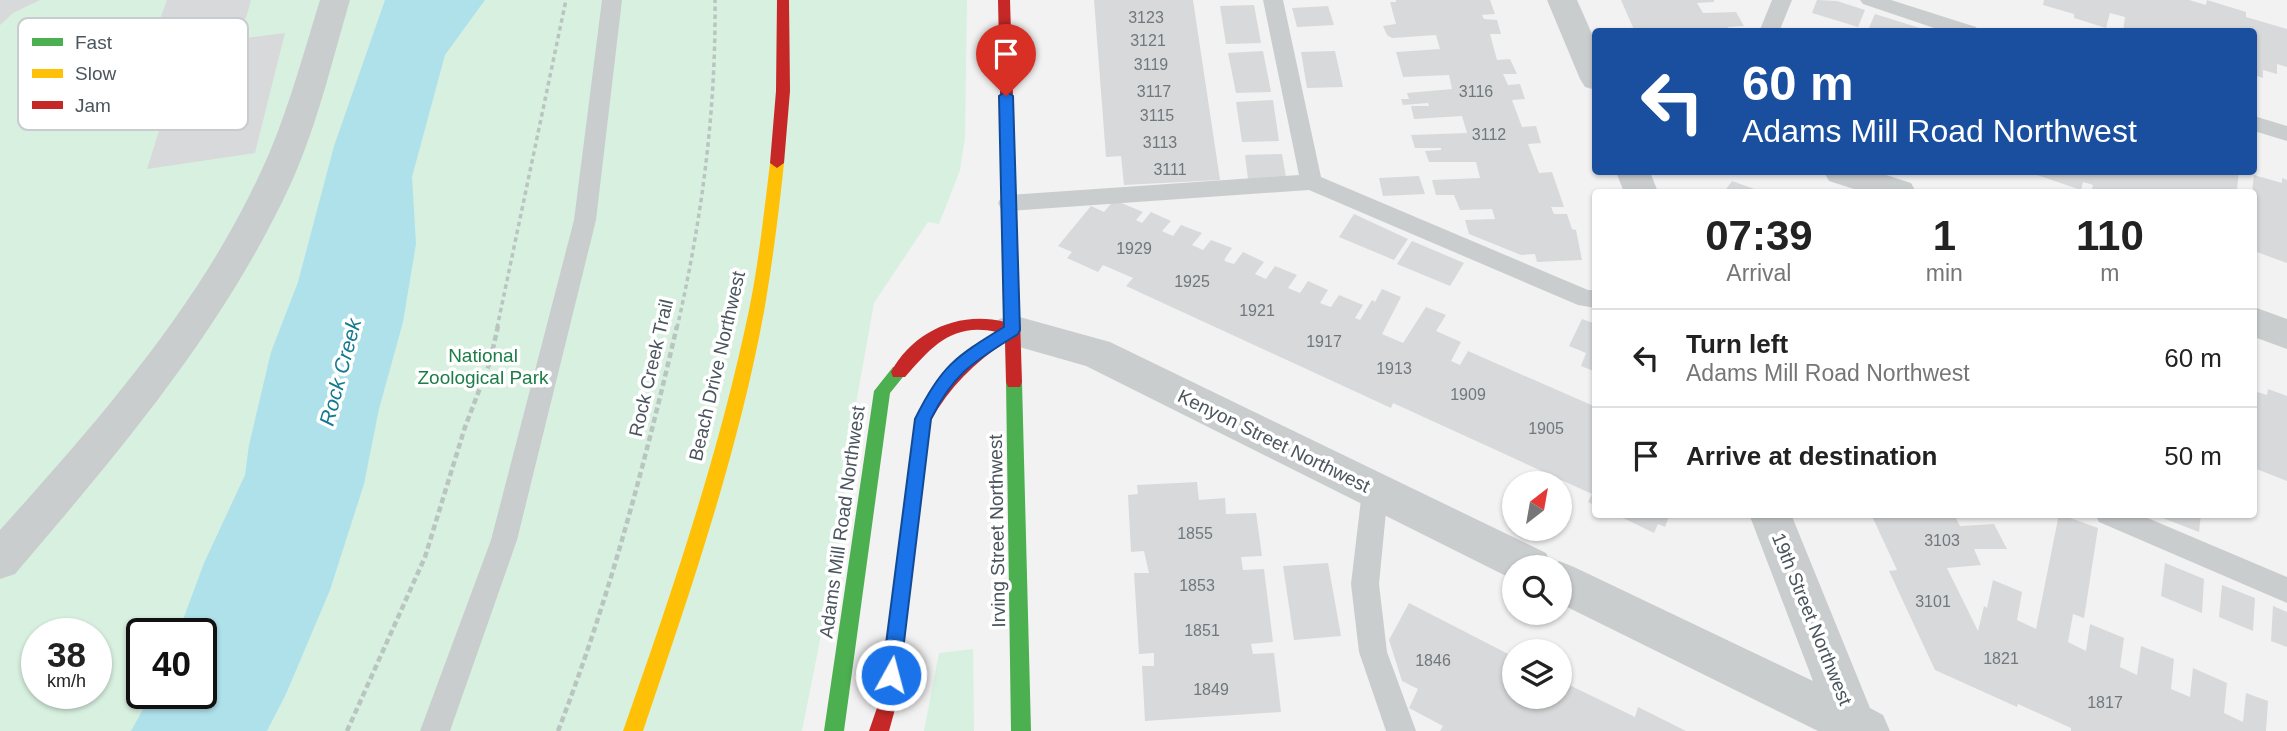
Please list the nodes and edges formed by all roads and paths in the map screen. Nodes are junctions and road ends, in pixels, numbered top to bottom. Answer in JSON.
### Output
{"nodes":[{"id":1,"x":335,"y":0,"type":"edge"},
{"id":2,"x":566,"y":0,"type":"edge"},
{"id":3,"x":611,"y":0,"type":"edge"},
{"id":4,"x":715,"y":0,"type":"edge"},
{"id":5,"x":783,"y":0,"type":"edge"},
{"id":6,"x":1004,"y":0,"type":"edge"},
{"id":7,"x":1273,"y":0,"type":"edge"},
{"id":8,"x":1562,"y":0,"type":"edge"},
{"id":9,"x":1782,"y":0,"type":"edge"},
{"id":10,"x":1870,"y":0,"type":"edge"},
{"id":11,"x":1771,"y":28,"type":"edge"},
{"id":12,"x":1957,"y":28,"type":"edge"},
{"id":13,"x":1592,"y":70,"type":"edge"},
{"id":14,"x":2257,"y":124,"type":"edge"},
{"id":15,"x":2287,"y":134,"type":"edge"},
{"id":16,"x":1850,"y":175,"type":"edge"},
{"id":17,"x":1311,"y":182,"type":"junction"},
{"id":18,"x":1890,"y":189,"type":"edge"},
{"id":19,"x":1009,"y":203,"type":"junction"},
{"id":20,"x":1592,"y":299,"type":"edge"},
{"id":21,"x":2257,"y":323,"type":"edge"},
{"id":22,"x":1012,"y":330,"type":"junction"},
{"id":23,"x":2287,"y":334,"type":"edge"},
{"id":24,"x":1375,"y":491,"type":"junction"},
{"id":25,"x":1772,"y":518,"type":"edge"},
{"id":26,"x":2117,"y":518,"type":"edge"},
{"id":27,"x":1506,"y":555,"type":"edge"},
{"id":28,"x":0,"y":561,"type":"edge"},
{"id":29,"x":1572,"y":587,"type":"edge"},
{"id":30,"x":2287,"y":590,"type":"edge"},
{"id":31,"x":1860,"y":728,"type":"edge"},
{"id":32,"x":346,"y":731,"type":"edge"},
{"id":33,"x":435,"y":731,"type":"edge"},
{"id":34,"x":558,"y":731,"type":"edge"},
{"id":35,"x":633,"y":731,"type":"edge"},
{"id":36,"x":834,"y":731,"type":"edge"},
{"id":37,"x":879,"y":731,"type":"edge"},
{"id":38,"x":1021,"y":731,"type":"edge"},
{"id":39,"x":1401,"y":731,"type":"edge"}],
"edges":[{"from":1,"to":28,"type":"street"},
{"from":2,"to":32,"type":"path"},
{"from":3,"to":33,"type":"lane"},
{"from":4,"to":34,"type":"path","name":"Rock Creek Trail"},
{"from":5,"to":35,"type":"main road","name":"Beach Drive Northwest"},
{"from":6,"to":19,"type":"main road"},
{"from":7,"to":17,"type":"lane"},
{"from":8,"to":13,"type":"street"},
{"from":9,"to":11,"type":"lane"},
{"from":10,"to":12,"type":"lane"},
{"from":14,"to":15,"type":"lane"},
{"from":16,"to":18,"type":"street"},
{"from":17,"to":19,"type":"lane"},
{"from":17,"to":20,"type":"lane"},
{"from":19,"to":22,"type":"main road"},
{"from":21,"to":23,"type":"street"},
{"from":22,"to":24,"type":"street","name":"Kenyon Street Northwest"},
{"from":22,"to":36,"type":"main road","name":"Adams Mill Road Northwest"},
{"from":22,"to":37,"type":"main road"},
{"from":22,"to":38,"type":"main road","name":"Irving Street Northwest"},
{"from":24,"to":27,"type":"street","name":"Kenyon Street Northwest"},
{"from":24,"to":39,"type":"lane"},
{"from":25,"to":31,"type":"street","name":"19th Street Northwest"},
{"from":26,"to":30,"type":"lane"},
{"from":29,"to":31,"type":"street"}]}
